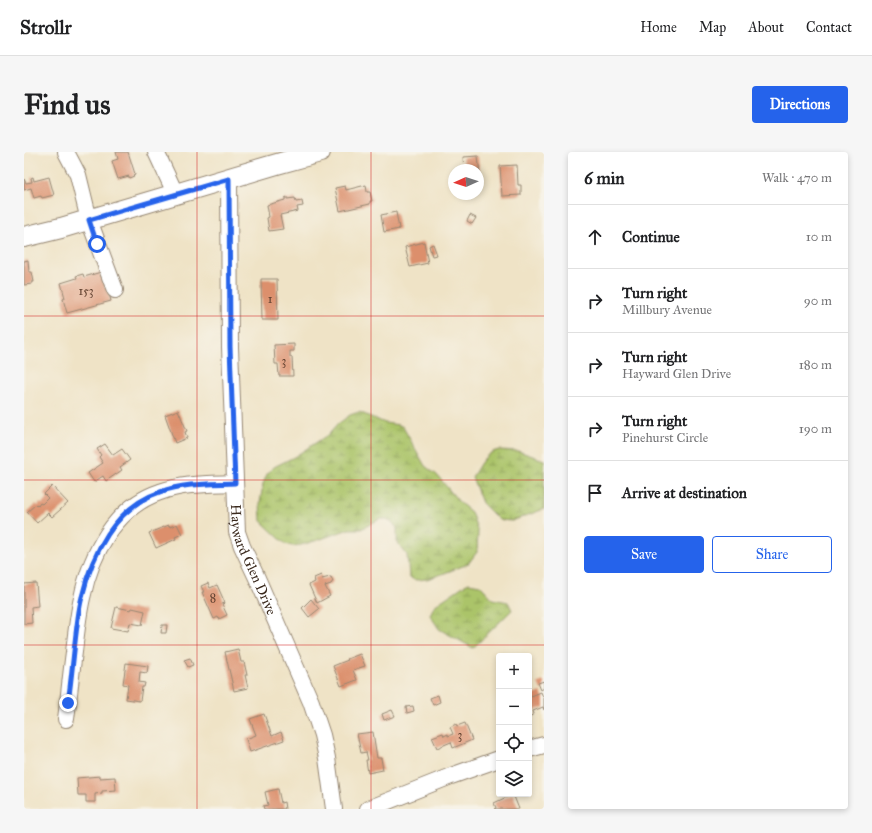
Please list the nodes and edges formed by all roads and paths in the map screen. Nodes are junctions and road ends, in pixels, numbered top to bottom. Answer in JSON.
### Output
{"nodes":[{"id":1,"x":66,"y":152,"type":"edge"},
{"id":2,"x":156,"y":152,"type":"edge"},
{"id":3,"x":320,"y":152,"type":"edge"},
{"id":4,"x":229,"y":179,"type":"junction"},
{"id":5,"x":176,"y":195,"type":"junction"},
{"id":6,"x":89,"y":220,"type":"junction"},
{"id":7,"x":24,"y":237,"type":"edge"},
{"id":8,"x":114,"y":290,"type":"dead end"},
{"id":9,"x":235,"y":483,"type":"junction"},
{"id":10,"x":66,"y":719,"type":"dead end"},
{"id":11,"x":544,"y":745,"type":"edge"},
{"id":12,"x":532,"y":748,"type":"edge"},
{"id":13,"x":496,"y":760,"type":"edge"},
{"id":14,"x":334,"y":809,"type":"edge"},
{"id":15,"x":368,"y":809,"type":"edge"}],
"edges":[{"from":1,"to":6,"type":"street"},
{"from":2,"to":5,"type":"street"},
{"from":3,"to":4,"type":"main road"},
{"from":4,"to":5,"type":"main road"},
{"from":4,"to":9,"type":"street","name":"Hayward Glen Drive"},
{"from":5,"to":6,"type":"main road"},
{"from":6,"to":7,"type":"main road"},
{"from":6,"to":8,"type":"street"},
{"from":9,"to":10,"type":"street"},
{"from":9,"to":14,"type":"street","name":"Hayward Glen Drive"},
{"from":11,"to":12,"type":"street"},
{"from":13,"to":15,"type":"street"}]}
